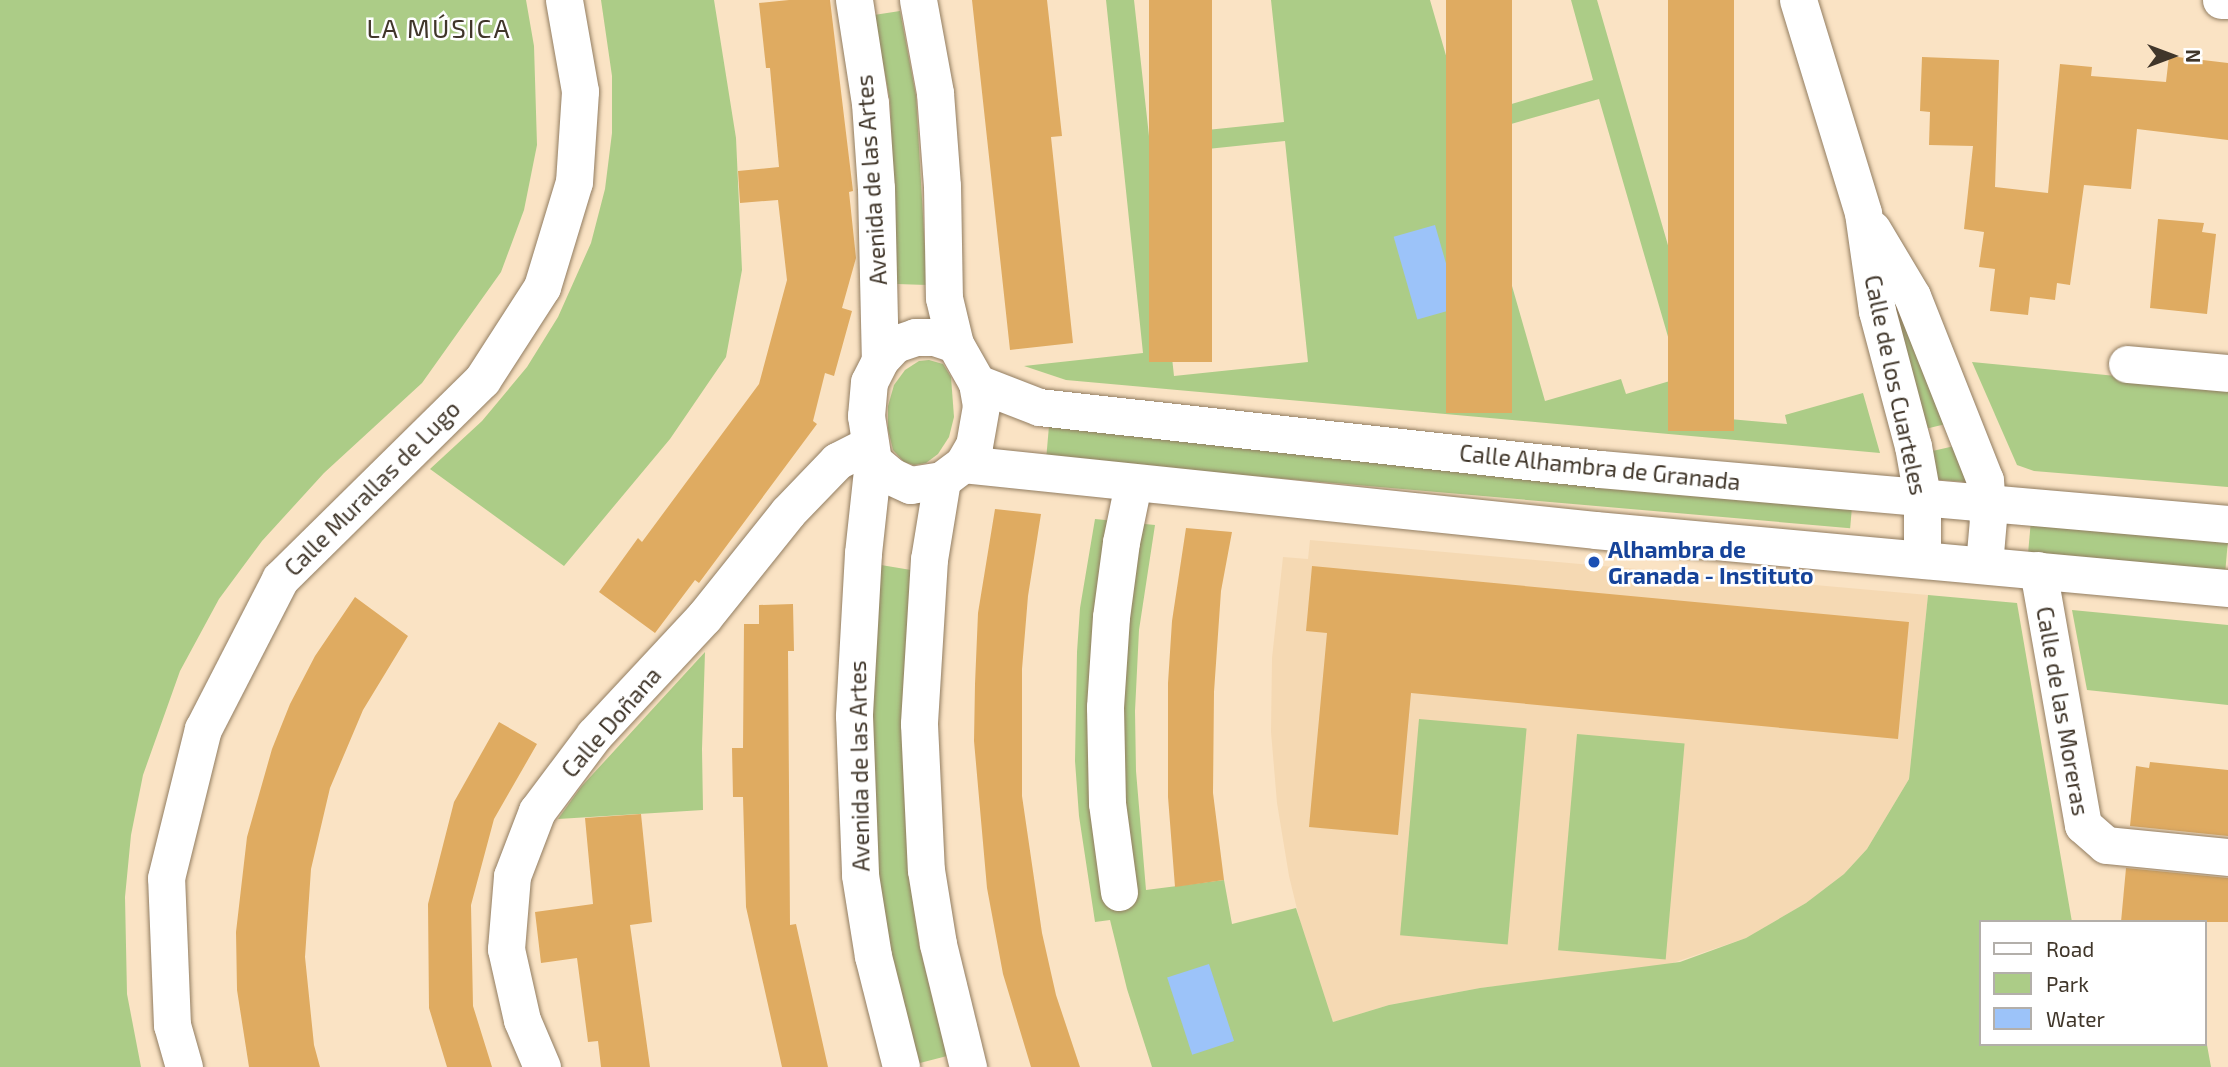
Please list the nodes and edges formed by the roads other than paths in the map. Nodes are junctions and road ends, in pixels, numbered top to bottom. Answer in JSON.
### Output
{"nodes":[{"id":1,"x":564,"y":0,"type":"edge"},
{"id":2,"x":854,"y":0,"type":"edge"},
{"id":3,"x":918,"y":0,"type":"edge"},
{"id":4,"x":1798,"y":0,"type":"edge"},
{"id":5,"x":2221,"y":0,"type":"edge"},
{"id":6,"x":2228,"y":0,"type":"edge"},
{"id":7,"x":1863,"y":213,"type":"junction"},
{"id":8,"x":955,"y":344,"type":"junction"},
{"id":9,"x":880,"y":360,"type":"junction"},
{"id":10,"x":2127,"y":364,"type":"dead end"},
{"id":11,"x":2228,"y":373,"type":"edge"},
{"id":12,"x":977,"y":383,"type":"junction"},
{"id":13,"x":871,"y":453,"type":"junction"},
{"id":14,"x":953,"y":472,"type":"junction"},
{"id":15,"x":1133,"y":484,"type":"junction"},
{"id":16,"x":1922,"y":496,"type":"junction"},
{"id":17,"x":1988,"y":500,"type":"junction"},
{"id":18,"x":2228,"y":524,"type":"edge"},
{"id":19,"x":1922,"y":558,"type":"junction"},
{"id":20,"x":1984,"y":565,"type":"junction"},
{"id":21,"x":2038,"y":569,"type":"junction"},
{"id":22,"x":2228,"y":588,"type":"edge"},
{"id":23,"x":2228,"y":857,"type":"edge"},
{"id":24,"x":1119,"y":892,"type":"dead end"},
{"id":25,"x":184,"y":1067,"type":"edge"},
{"id":26,"x":542,"y":1067,"type":"edge"},
{"id":27,"x":901,"y":1067,"type":"edge"},
{"id":28,"x":968,"y":1067,"type":"edge"}],
"edges":[{"from":1,"to":25,"type":"street","name":"Calle Murallas de Lugo"},
{"from":2,"to":9,"type":"street","name":"Avenida de las Artes"},
{"from":3,"to":8,"type":"street"},
{"from":4,"to":7,"type":"street","name":"Calle de los Cuarteles"},
{"from":5,"to":6,"type":"street"},
{"from":7,"to":16,"type":"street","name":"Calle de los Cuarteles"},
{"from":7,"to":17,"type":"street","name":"Calle de los Cuarteles"},
{"from":8,"to":9,"type":"street"},
{"from":8,"to":12,"type":"street"},
{"from":9,"to":13,"type":"street"},
{"from":10,"to":11,"type":"street"},
{"from":12,"to":14,"type":"street"},
{"from":12,"to":16,"type":"street","name":"Calle Alhambra de Granada"},
{"from":13,"to":14,"type":"street"},
{"from":13,"to":26,"type":"street","name":"Calle Doñana"},
{"from":13,"to":27,"type":"street","name":"Avenida de las Artes"},
{"from":14,"to":15,"type":"street"},
{"from":14,"to":28,"type":"street"},
{"from":15,"to":19,"type":"street"},
{"from":15,"to":24,"type":"street"},
{"from":16,"to":17,"type":"street","name":"Calle Alhambra de Granada"},
{"from":16,"to":19,"type":"street","name":"Calle de los Cuarteles"},
{"from":17,"to":18,"type":"street","name":"Calle Alhambra de Granada"},
{"from":17,"to":20,"type":"street","name":"Calle de los Cuarteles"},
{"from":19,"to":20,"type":"street"},
{"from":20,"to":21,"type":"street"},
{"from":21,"to":22,"type":"street"},
{"from":21,"to":23,"type":"street","name":"Calle de las Moreras"}]}
